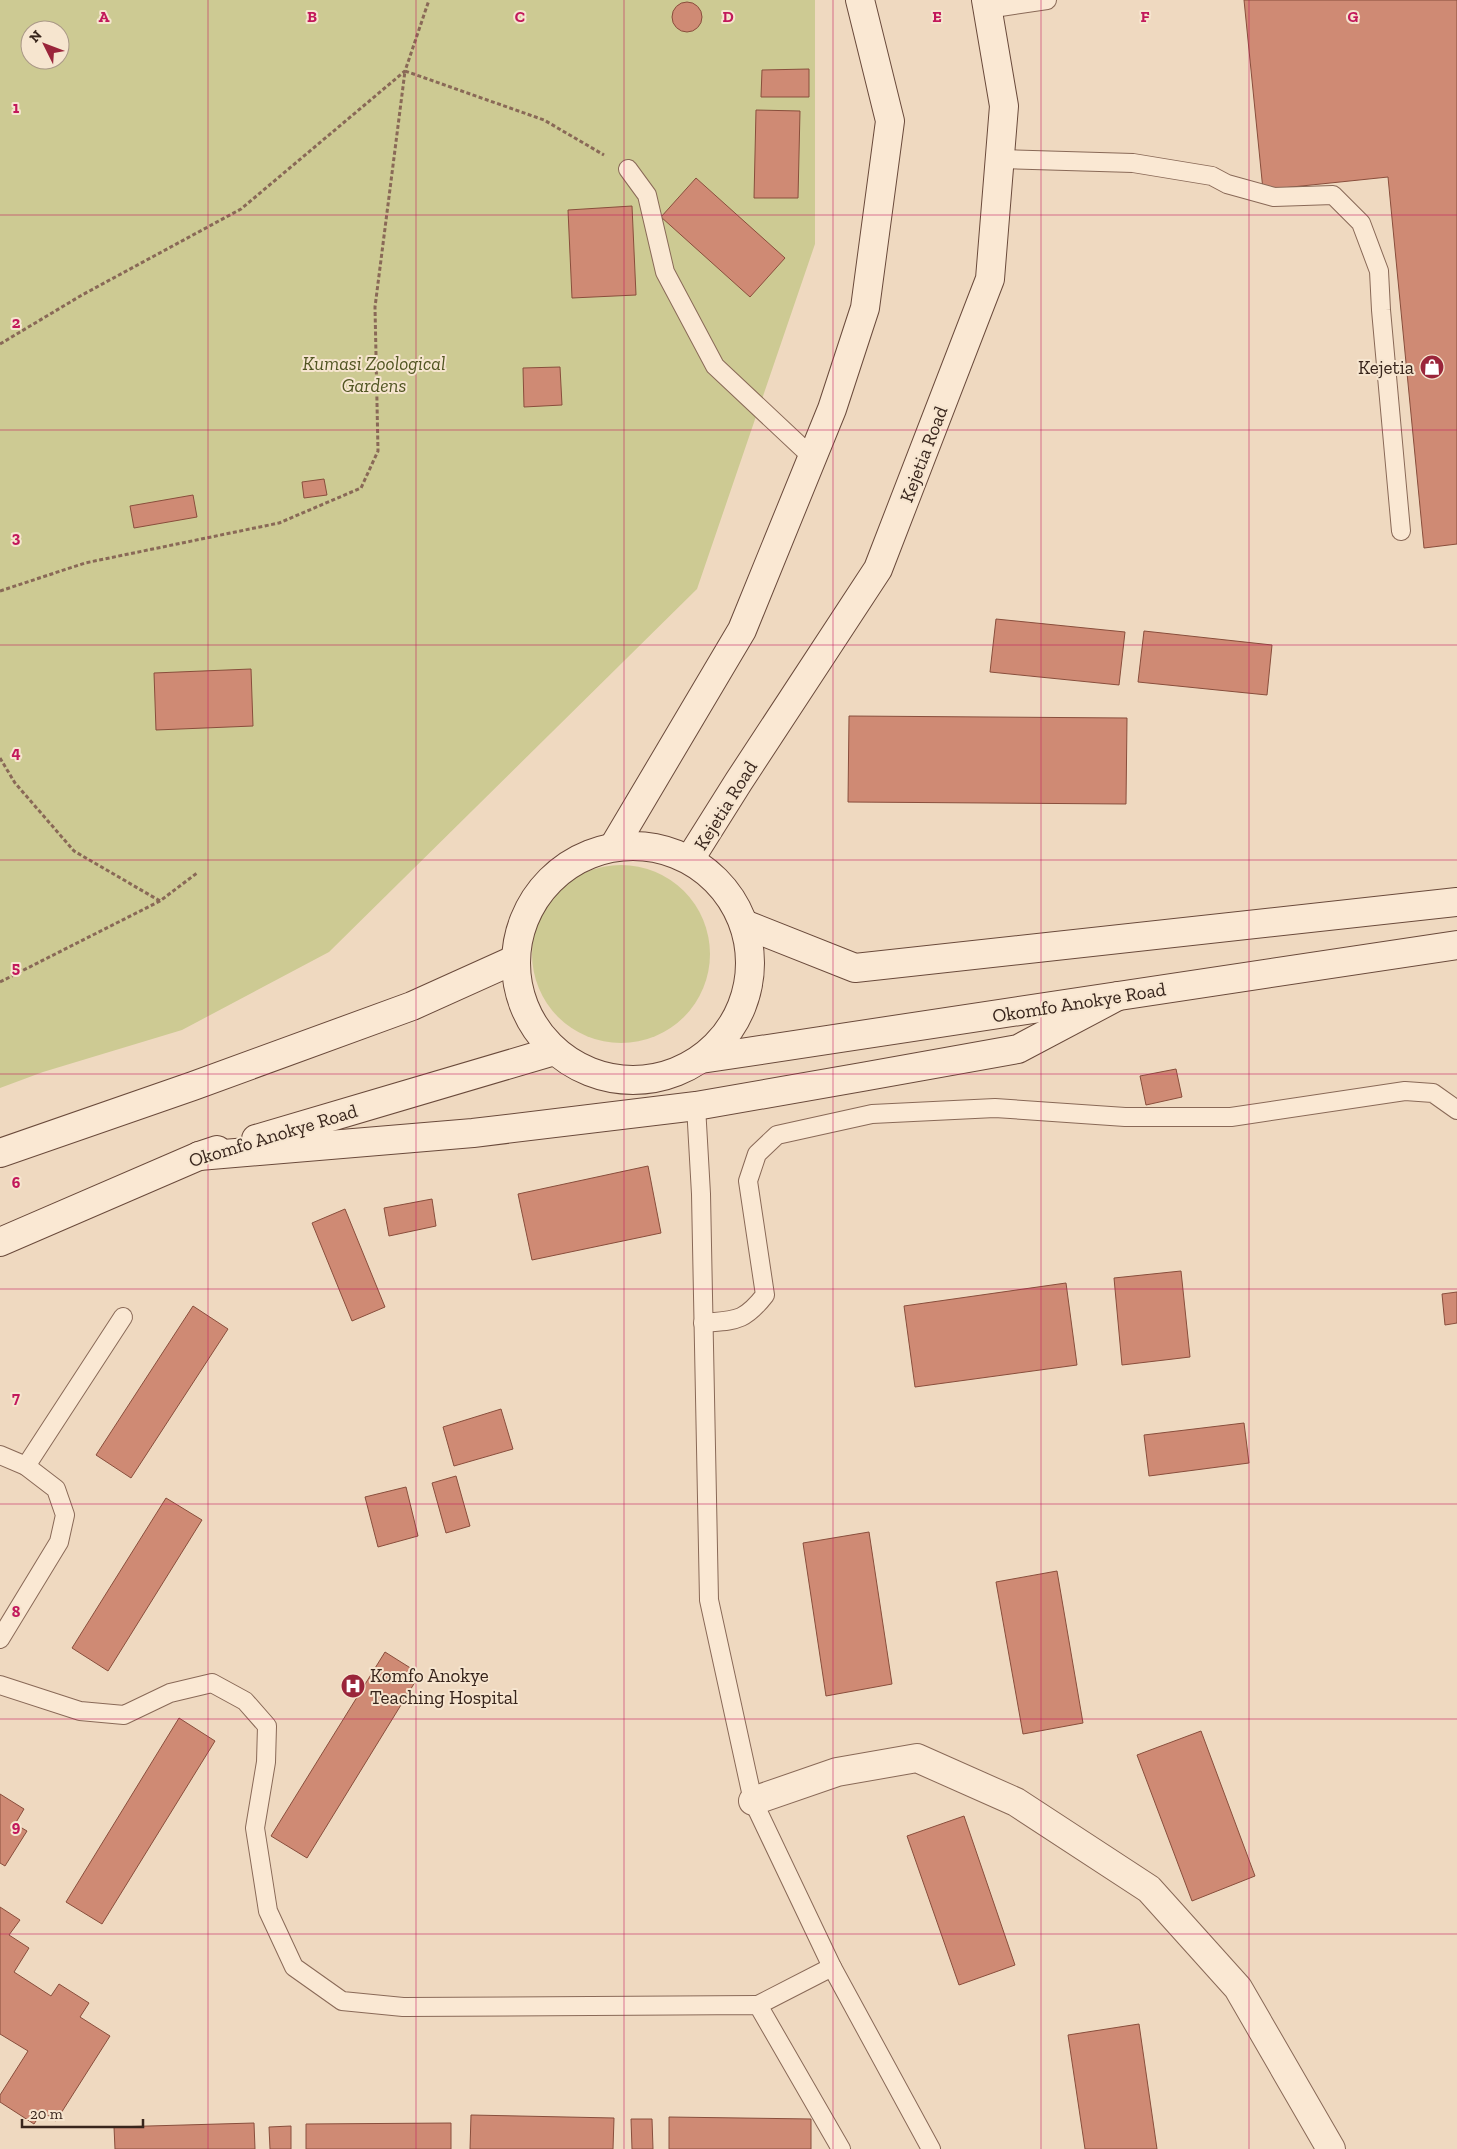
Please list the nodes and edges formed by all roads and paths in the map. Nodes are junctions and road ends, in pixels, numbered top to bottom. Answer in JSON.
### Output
{"nodes":[{"id":1,"x":429,"y":0,"type":"edge"},
{"id":2,"x":860,"y":0,"type":"edge"},
{"id":3,"x":1047,"y":0,"type":"edge"},
{"id":4,"x":986,"y":5,"type":"edge"},
{"id":5,"x":405,"y":71,"type":"junction"},
{"id":6,"x":1000,"y":159,"type":"junction"},
{"id":7,"x":628,"y":169,"type":"joint"},
{"id":8,"x":0,"y":344,"type":"edge"},
{"id":9,"x":813,"y":458,"type":"junction"},
{"id":10,"x":1401,"y":531,"type":"dead end"},
{"id":11,"x":0,"y":591,"type":"edge"},
{"id":12,"x":0,"y":758,"type":"edge"},
{"id":13,"x":614,"y":846,"type":"junction"},
{"id":14,"x":690,"y":859,"type":"junction"},
{"id":15,"x":198,"y":873,"type":"dead end"},
{"id":16,"x":160,"y":901,"type":"junction"},
{"id":17,"x":1457,"y":902,"type":"edge"},
{"id":18,"x":744,"y":924,"type":"junction"},
{"id":19,"x":1457,"y":945,"type":"edge"},
{"id":20,"x":514,"y":960,"type":"junction"},
{"id":21,"x":0,"y":982,"type":"edge"},
{"id":22,"x":1118,"y":996,"type":"junction"},
{"id":23,"x":554,"y":1051,"type":"junction"},
{"id":24,"x":701,"y":1059,"type":"junction"},
{"id":25,"x":696,"y":1106,"type":"junction"},
{"id":26,"x":1457,"y":1110,"type":"edge"},
{"id":27,"x":0,"y":1153,"type":"edge"},
{"id":28,"x":199,"y":1156,"type":"junction"},
{"id":29,"x":0,"y":1242,"type":"edge"},
{"id":30,"x":123,"y":1317,"type":"dead end"},
{"id":31,"x":703,"y":1323,"type":"junction"},
{"id":32,"x":0,"y":1455,"type":"edge"},
{"id":33,"x":26,"y":1466,"type":"junction"},
{"id":34,"x":0,"y":1639,"type":"edge"},
{"id":35,"x":0,"y":1685,"type":"edge"},
{"id":36,"x":753,"y":1801,"type":"junction"},
{"id":37,"x":832,"y":1967,"type":"junction"},
{"id":38,"x":758,"y":2005,"type":"junction"},
{"id":39,"x":841,"y":2149,"type":"edge"},
{"id":40,"x":931,"y":2149,"type":"edge"},
{"id":41,"x":1331,"y":2149,"type":"edge"}],
"edges":[{"from":1,"to":5,"type":"path"},
{"from":2,"to":9,"type":"main road"},
{"from":3,"to":4,"type":"lane"},
{"from":4,"to":6,"type":"main road","name":"Kejetia Road"},
{"from":5,"to":7,"type":"path"},
{"from":5,"to":8,"type":"path"},
{"from":5,"to":11,"type":"path"},
{"from":6,"to":10,"type":"lane"},
{"from":6,"to":14,"type":"main road","name":"Kejetia Road"},
{"from":7,"to":9,"type":"lane"},
{"from":9,"to":13,"type":"main road"},
{"from":12,"to":16,"type":"path"},
{"from":13,"to":14,"type":"main road"},
{"from":13,"to":20,"type":"main road"},
{"from":14,"to":18,"type":"main road"},
{"from":15,"to":16,"type":"path"},
{"from":16,"to":21,"type":"path"},
{"from":17,"to":18,"type":"main road"},
{"from":18,"to":24,"type":"main road"},
{"from":19,"to":22,"type":"main road","name":"Okomfo Anokye Road"},
{"from":20,"to":23,"type":"main road"},
{"from":20,"to":27,"type":"main road"},
{"from":22,"to":24,"type":"main road","name":"Okomfo Anokye Road"},
{"from":22,"to":25,"type":"main road"},
{"from":23,"to":24,"type":"main road"},
{"from":23,"to":28,"type":"main road","name":"Okomfo Anokye Road"},
{"from":25,"to":28,"type":"main road"},
{"from":25,"to":31,"type":"lane"},
{"from":26,"to":31,"type":"lane"},
{"from":28,"to":29,"type":"main road","name":"Okomfo Anokye Road"},
{"from":30,"to":33,"type":"lane"},
{"from":31,"to":36,"type":"lane"},
{"from":32,"to":33,"type":"lane"},
{"from":33,"to":34,"type":"lane"},
{"from":35,"to":38,"type":"lane"},
{"from":36,"to":37,"type":"lane"},
{"from":36,"to":41,"type":"main road"},
{"from":37,"to":38,"type":"lane"},
{"from":37,"to":40,"type":"lane"},
{"from":38,"to":39,"type":"lane"}]}
